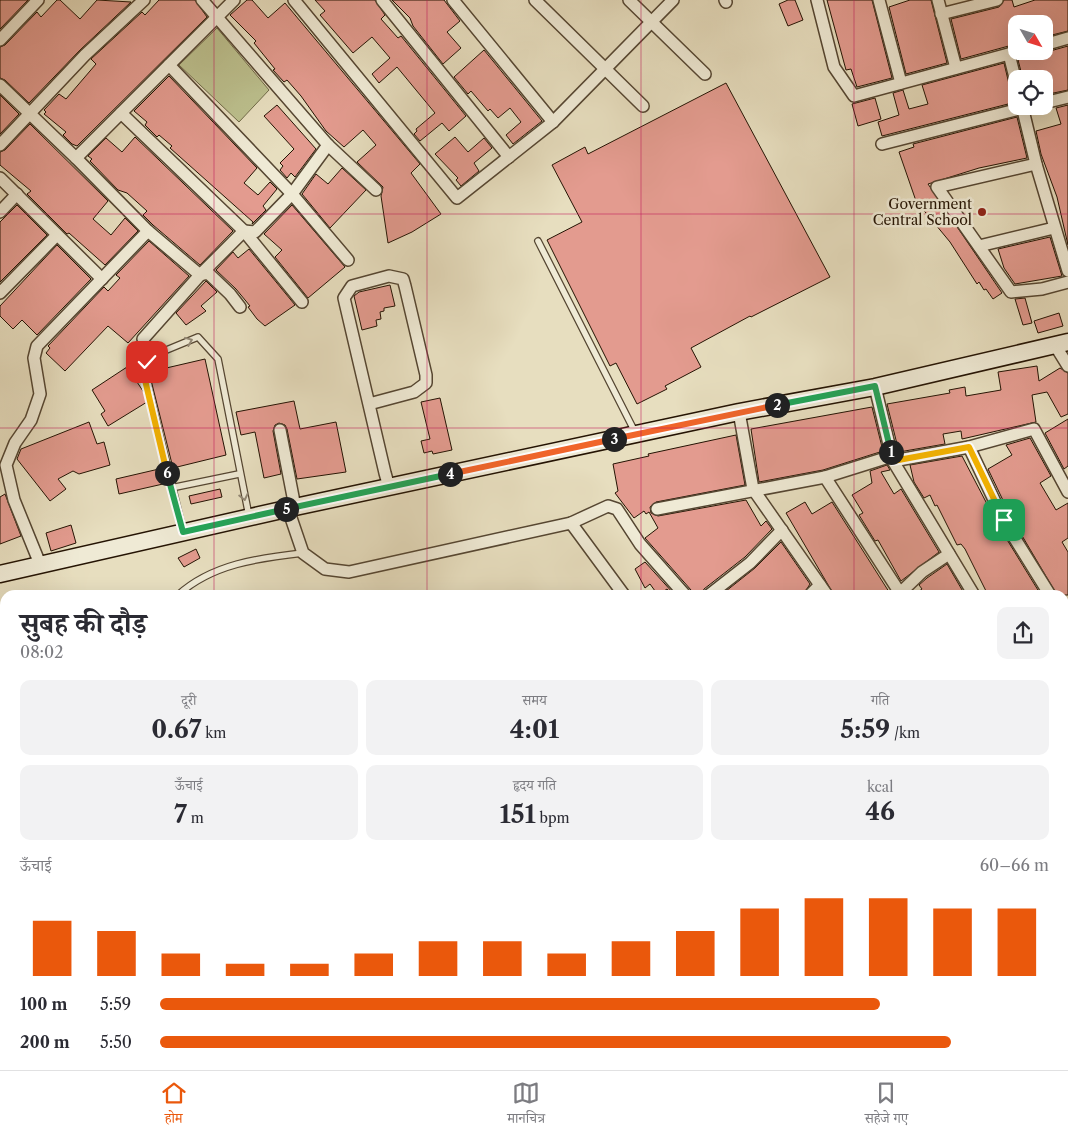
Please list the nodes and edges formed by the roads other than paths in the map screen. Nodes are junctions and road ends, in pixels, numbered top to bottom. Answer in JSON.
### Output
{"nodes":[{"id":1,"x":38,"y":0,"type":"edge"},
{"id":2,"x":144,"y":0,"type":"edge"},
{"id":3,"x":202,"y":0,"type":"edge"},
{"id":4,"x":234,"y":0,"type":"edge"},
{"id":5,"x":294,"y":0,"type":"edge"},
{"id":6,"x":382,"y":0,"type":"edge"},
{"id":7,"x":453,"y":0,"type":"edge"},
{"id":8,"x":629,"y":0,"type":"edge"},
{"id":9,"x":673,"y":0,"type":"edge"},
{"id":10,"x":817,"y":0,"type":"edge"},
{"id":11,"x":879,"y":0,"type":"edge"},
{"id":12,"x":938,"y":0,"type":"edge"},
{"id":13,"x":995,"y":0,"type":"edge"},
{"id":14,"x":537,"y":1,"type":"edge"},
{"id":15,"x":941,"y":14,"type":"junction"},
{"id":16,"x":217,"y":18,"type":"junction"},
{"id":17,"x":652,"y":22,"type":"junction"},
{"id":18,"x":1068,"y":38,"type":"edge"},
{"id":19,"x":0,"y":40,"type":"edge"},
{"id":20,"x":1053,"y":42,"type":"edge"},
{"id":21,"x":1008,"y":55,"type":"edge"},
{"id":22,"x":169,"y":65,"type":"junction"},
{"id":23,"x":956,"y":68,"type":"junction"},
{"id":24,"x":606,"y":69,"type":"junction"},
{"id":25,"x":705,"y":74,"type":"dead end"},
{"id":26,"x":901,"y":84,"type":"junction"},
{"id":27,"x":0,"y":85,"type":"edge"},
{"id":28,"x":1068,"y":97,"type":"edge"},
{"id":29,"x":1053,"y":101,"type":"edge"},
{"id":30,"x":643,"y":106,"type":"dead end"},
{"id":31,"x":1008,"y":111,"type":"edge"},
{"id":32,"x":30,"y":112,"type":"junction"},
{"id":33,"x":121,"y":113,"type":"junction"},
{"id":34,"x":1027,"y":115,"type":"edge"},
{"id":35,"x":553,"y":122,"type":"junction"},
{"id":36,"x":882,"y":144,"type":"dead end"},
{"id":37,"x":0,"y":145,"type":"edge"},
{"id":38,"x":328,"y":145,"type":"junction"},
{"id":39,"x":509,"y":157,"type":"junction"},
{"id":40,"x":76,"y":158,"type":"junction"},
{"id":41,"x":1036,"y":164,"type":"junction"},
{"id":42,"x":0,"y":178,"type":"edge"},
{"id":43,"x":376,"y":190,"type":"dead end"},
{"id":44,"x":17,"y":194,"type":"junction"},
{"id":45,"x":292,"y":194,"type":"junction"},
{"id":46,"x":0,"y":212,"type":"edge"},
{"id":47,"x":1054,"y":228,"type":"junction"},
{"id":48,"x":148,"y":231,"type":"junction"},
{"id":49,"x":244,"y":231,"type":"junction"},
{"id":50,"x":57,"y":235,"type":"junction"},
{"id":51,"x":538,"y":241,"type":"dead end"},
{"id":52,"x":979,"y":246,"type":"junction"},
{"id":53,"x":348,"y":260,"type":"dead end"},
{"id":54,"x":1068,"y":271,"type":"edge"},
{"id":55,"x":200,"y":275,"type":"junction"},
{"id":56,"x":102,"y":278,"type":"junction"},
{"id":57,"x":1068,"y":282,"type":"edge"},
{"id":58,"x":0,"y":292,"type":"edge"},
{"id":59,"x":302,"y":302,"type":"dead end"},
{"id":60,"x":240,"y":307,"type":"dead end"},
{"id":61,"x":143,"y":339,"type":"dead end"},
{"id":62,"x":1061,"y":343,"type":"edge"},
{"id":63,"x":1068,"y":366,"type":"edge"},
{"id":64,"x":875,"y":386,"type":"junction"},
{"id":65,"x":369,"y":404,"type":"junction"},
{"id":66,"x":739,"y":412,"type":"junction"},
{"id":67,"x":280,"y":430,"type":"dead end"},
{"id":68,"x":636,"y":434,"type":"junction"},
{"id":69,"x":969,"y":447,"type":"junction"},
{"id":70,"x":892,"y":459,"type":"junction"},
{"id":71,"x":239,"y":474,"type":"junction"},
{"id":72,"x":825,"y":477,"type":"junction"},
{"id":73,"x":389,"y":487,"type":"junction"},
{"id":74,"x":171,"y":488,"type":"junction"},
{"id":75,"x":753,"y":489,"type":"junction"},
{"id":76,"x":1068,"y":492,"type":"edge"},
{"id":77,"x":292,"y":508,"type":"junction"},
{"id":78,"x":657,"y":509,"type":"dead end"},
{"id":79,"x":249,"y":518,"type":"junction"},
{"id":80,"x":571,"y":523,"type":"junction"},
{"id":81,"x":782,"y":530,"type":"junction"},
{"id":82,"x":183,"y":532,"type":"junction"},
{"id":83,"x":303,"y":553,"type":"junction"},
{"id":84,"x":949,"y":554,"type":"junction"},
{"id":85,"x":40,"y":564,"type":"junction"},
{"id":86,"x":0,"y":574,"type":"edge"},
{"id":87,"x":820,"y":585,"type":"junction"},
{"id":88,"x":184,"y":590,"type":"edge"},
{"id":89,"x":620,"y":590,"type":"edge"},
{"id":90,"x":681,"y":590,"type":"edge"},
{"id":91,"x":715,"y":590,"type":"edge"},
{"id":92,"x":815,"y":590,"type":"edge"},
{"id":93,"x":824,"y":590,"type":"edge"},
{"id":94,"x":896,"y":590,"type":"edge"},
{"id":95,"x":903,"y":590,"type":"edge"},
{"id":96,"x":971,"y":590,"type":"edge"},
{"id":97,"x":1047,"y":590,"type":"edge"}],
"edges":[{"from":1,"to":19,"type":"street"},
{"from":2,"to":32,"type":"street"},
{"from":3,"to":16,"type":"street"},
{"from":4,"to":16,"type":"street"},
{"from":5,"to":39,"type":"street"},
{"from":6,"to":39,"type":"street"},
{"from":7,"to":35,"type":"street"},
{"from":8,"to":17,"type":"street"},
{"from":9,"to":17,"type":"street"},
{"from":10,"to":26,"type":"street"},
{"from":11,"to":26,"type":"street"},
{"from":12,"to":15,"type":"street"},
{"from":13,"to":15,"type":"street"},
{"from":14,"to":24,"type":"street"},
{"from":15,"to":23,"type":"street"},
{"from":16,"to":22,"type":"street"},
{"from":16,"to":38,"type":"street"},
{"from":17,"to":24,"type":"street"},
{"from":17,"to":25,"type":"street"},
{"from":18,"to":20,"type":"street"},
{"from":21,"to":23,"type":"street"},
{"from":22,"to":33,"type":"street"},
{"from":22,"to":45,"type":"street"},
{"from":23,"to":26,"type":"street"},
{"from":24,"to":30,"type":"street"},
{"from":24,"to":35,"type":"street"},
{"from":27,"to":32,"type":"street"},
{"from":28,"to":29,"type":"street"},
{"from":31,"to":36,"type":"street"},
{"from":32,"to":37,"type":"street"},
{"from":32,"to":40,"type":"street"},
{"from":33,"to":40,"type":"street"},
{"from":33,"to":49,"type":"street"},
{"from":34,"to":41,"type":"street"},
{"from":35,"to":39,"type":"street"},
{"from":38,"to":43,"type":"street"},
{"from":38,"to":45,"type":"street"},
{"from":40,"to":48,"type":"street"},
{"from":41,"to":47,"type":"street"},
{"from":41,"to":52,"type":"street"},
{"from":42,"to":44,"type":"street"},
{"from":44,"to":46,"type":"street"},
{"from":44,"to":50,"type":"street"},
{"from":45,"to":49,"type":"street"},
{"from":45,"to":53,"type":"street"},
{"from":47,"to":52,"type":"street"},
{"from":47,"to":54,"type":"street"},
{"from":48,"to":55,"type":"street"},
{"from":48,"to":56,"type":"street"},
{"from":49,"to":55,"type":"street"},
{"from":49,"to":59,"type":"street"},
{"from":50,"to":56,"type":"street"},
{"from":50,"to":58,"type":"street"},
{"from":51,"to":68,"type":"lane"},
{"from":52,"to":57,"type":"street"},
{"from":55,"to":60,"type":"street"},
{"from":55,"to":61,"type":"street"},
{"from":56,"to":85,"type":"street"},
{"from":62,"to":63,"type":"street"},
{"from":62,"to":64,"type":"street"},
{"from":64,"to":66,"type":"street"},
{"from":64,"to":70,"type":"street"},
{"from":65,"to":65,"type":"street"},
{"from":65,"to":73,"type":"street"},
{"from":66,"to":68,"type":"street"},
{"from":66,"to":75,"type":"street"},
{"from":67,"to":77,"type":"street"},
{"from":68,"to":73,"type":"street"},
{"from":69,"to":70,"type":"street"},
{"from":69,"to":76,"type":"street"},
{"from":69,"to":97,"type":"street"},
{"from":70,"to":72,"type":"street"},
{"from":70,"to":84,"type":"street"},
{"from":71,"to":74,"type":"lane"},
{"from":74,"to":71,"type":"lane","one_way":true},
{"from":71,"to":79,"type":"lane","one_way":true},
{"from":72,"to":75,"type":"street"},
{"from":72,"to":94,"type":"street"},
{"from":73,"to":77,"type":"street"},
{"from":74,"to":82,"type":"lane"},
{"from":75,"to":78,"type":"street"},
{"from":75,"to":81,"type":"street"},
{"from":77,"to":79,"type":"street"},
{"from":77,"to":83,"type":"street"},
{"from":79,"to":82,"type":"street"},
{"from":80,"to":83,"type":"street"},
{"from":80,"to":89,"type":"street"},
{"from":80,"to":90,"type":"street"},
{"from":81,"to":87,"type":"street"},
{"from":81,"to":91,"type":"street"},
{"from":82,"to":85,"type":"street"},
{"from":83,"to":88,"type":"lane"},
{"from":84,"to":95,"type":"street"},
{"from":84,"to":96,"type":"street"},
{"from":85,"to":86,"type":"street"},
{"from":87,"to":92,"type":"street"},
{"from":87,"to":93,"type":"street"}]}
